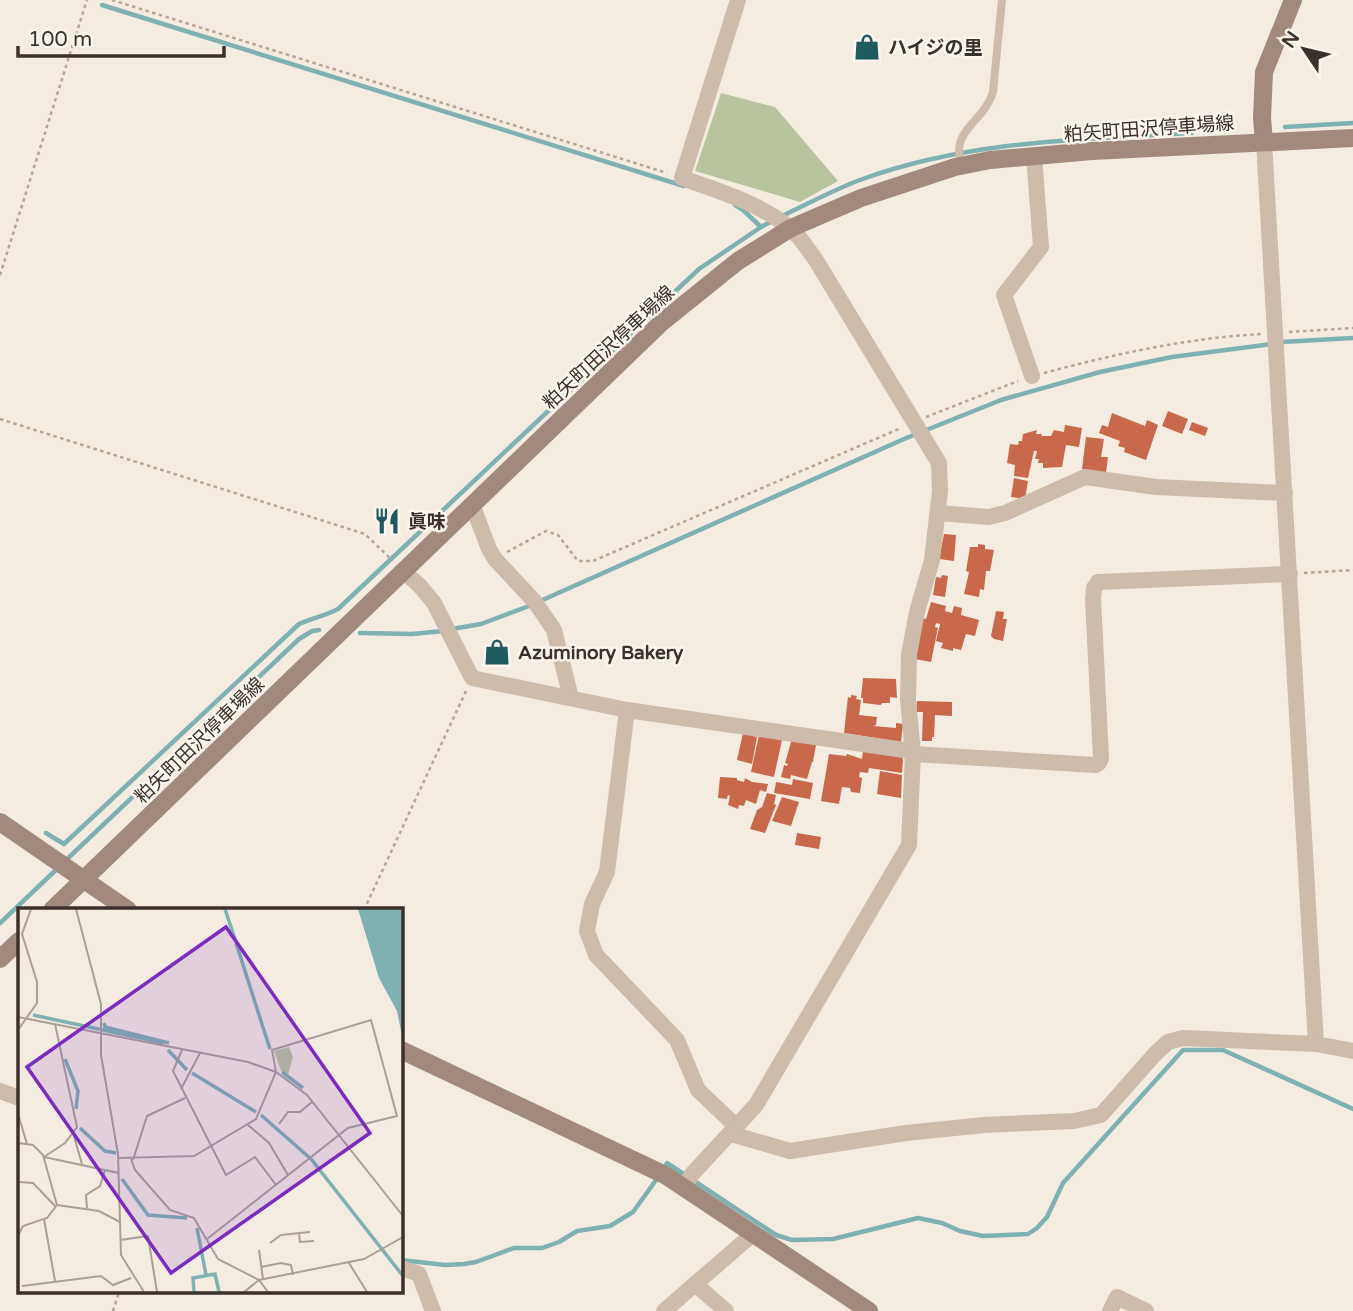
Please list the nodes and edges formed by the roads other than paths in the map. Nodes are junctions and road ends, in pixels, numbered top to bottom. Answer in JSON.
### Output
{"nodes":[{"id":1,"x":738,"y":0,"type":"edge"},
{"id":2,"x":1002,"y":0,"type":"edge"},
{"id":3,"x":1293,"y":0,"type":"edge"},
{"id":4,"x":1353,"y":138,"type":"edge"},
{"id":5,"x":1265,"y":142,"type":"junction"},
{"id":6,"x":1034,"y":156,"type":"junction"},
{"id":7,"x":960,"y":165,"type":"junction"},
{"id":8,"x":791,"y":228,"type":"junction"},
{"id":9,"x":1032,"y":376,"type":"road end"},
{"id":10,"x":1285,"y":493,"type":"junction"},
{"id":11,"x":472,"y":504,"type":"junction"},
{"id":12,"x":938,"y":513,"type":"junction"},
{"id":13,"x":399,"y":567,"type":"junction"},
{"id":14,"x":1290,"y":574,"type":"junction"},
{"id":15,"x":571,"y":698,"type":"junction"},
{"id":16,"x":627,"y":710,"type":"junction"},
{"id":17,"x":913,"y":754,"type":"junction"},
{"id":18,"x":0,"y":822,"type":"edge"},
{"id":19,"x":78,"y":876,"type":"junction"},
{"id":20,"x":54,"y":908,"type":"edge"},
{"id":21,"x":125,"y":908,"type":"edge"},
{"id":22,"x":18,"y":942,"type":"edge"},
{"id":23,"x":0,"y":959,"type":"edge"},
{"id":24,"x":1316,"y":1044,"type":"junction"},
{"id":25,"x":402,"y":1050,"type":"edge"},
{"id":26,"x":1353,"y":1051,"type":"edge"},
{"id":27,"x":0,"y":1091,"type":"edge"},
{"id":28,"x":18,"y":1098,"type":"edge"},
{"id":29,"x":734,"y":1131,"type":"junction"},
{"id":30,"x":688,"y":1181,"type":"junction"},
{"id":31,"x":754,"y":1233,"type":"junction"},
{"id":32,"x":402,"y":1268,"type":"edge"},
{"id":33,"x":695,"y":1284,"type":"junction"},
{"id":34,"x":433,"y":1311,"type":"edge"},
{"id":35,"x":664,"y":1311,"type":"edge"},
{"id":36,"x":726,"y":1311,"type":"edge"},
{"id":37,"x":869,"y":1311,"type":"edge"},
{"id":38,"x":1110,"y":1311,"type":"edge"},
{"id":39,"x":1146,"y":1311,"type":"edge"}],
"edges":[{"from":1,"to":8,"type":"street"},
{"from":2,"to":7,"type":"lane"},
{"from":3,"to":5,"type":"main road"},
{"from":4,"to":5,"type":"main road","name":"粕矢町田沢停車場線"},
{"from":5,"to":6,"type":"main road","name":"粕矢町田沢停車場線"},
{"from":5,"to":10,"type":"street"},
{"from":6,"to":7,"type":"main road","name":"粕矢町田沢停車場線"},
{"from":6,"to":9,"type":"street"},
{"from":7,"to":8,"type":"main road","name":"粕矢町田沢停車場線"},
{"from":8,"to":11,"type":"main road","name":"粕矢町田沢停車場線"},
{"from":8,"to":12,"type":"street"},
{"from":10,"to":12,"type":"street"},
{"from":10,"to":14,"type":"street"},
{"from":11,"to":13,"type":"main road","name":"粕矢町田沢停車場線"},
{"from":11,"to":15,"type":"street"},
{"from":12,"to":17,"type":"street"},
{"from":13,"to":15,"type":"street"},
{"from":13,"to":19,"type":"main road","name":"粕矢町田沢停車場線"},
{"from":14,"to":17,"type":"street"},
{"from":14,"to":24,"type":"street"},
{"from":15,"to":16,"type":"street"},
{"from":16,"to":17,"type":"street"},
{"from":16,"to":29,"type":"street"},
{"from":17,"to":29,"type":"street"},
{"from":18,"to":19,"type":"main road"},
{"from":19,"to":20,"type":"main road","name":"粕矢町田沢停車場線"},
{"from":19,"to":21,"type":"main road"},
{"from":22,"to":23,"type":"main road"},
{"from":24,"to":26,"type":"street"},
{"from":24,"to":29,"type":"street"},
{"from":25,"to":30,"type":"main road"},
{"from":27,"to":28,"type":"street"},
{"from":29,"to":30,"type":"street"},
{"from":30,"to":31,"type":"main road"},
{"from":31,"to":33,"type":"street"},
{"from":31,"to":37,"type":"main road"},
{"from":32,"to":34,"type":"street"},
{"from":33,"to":35,"type":"street"},
{"from":33,"to":36,"type":"street"},
{"from":38,"to":39,"type":"street"}]}
